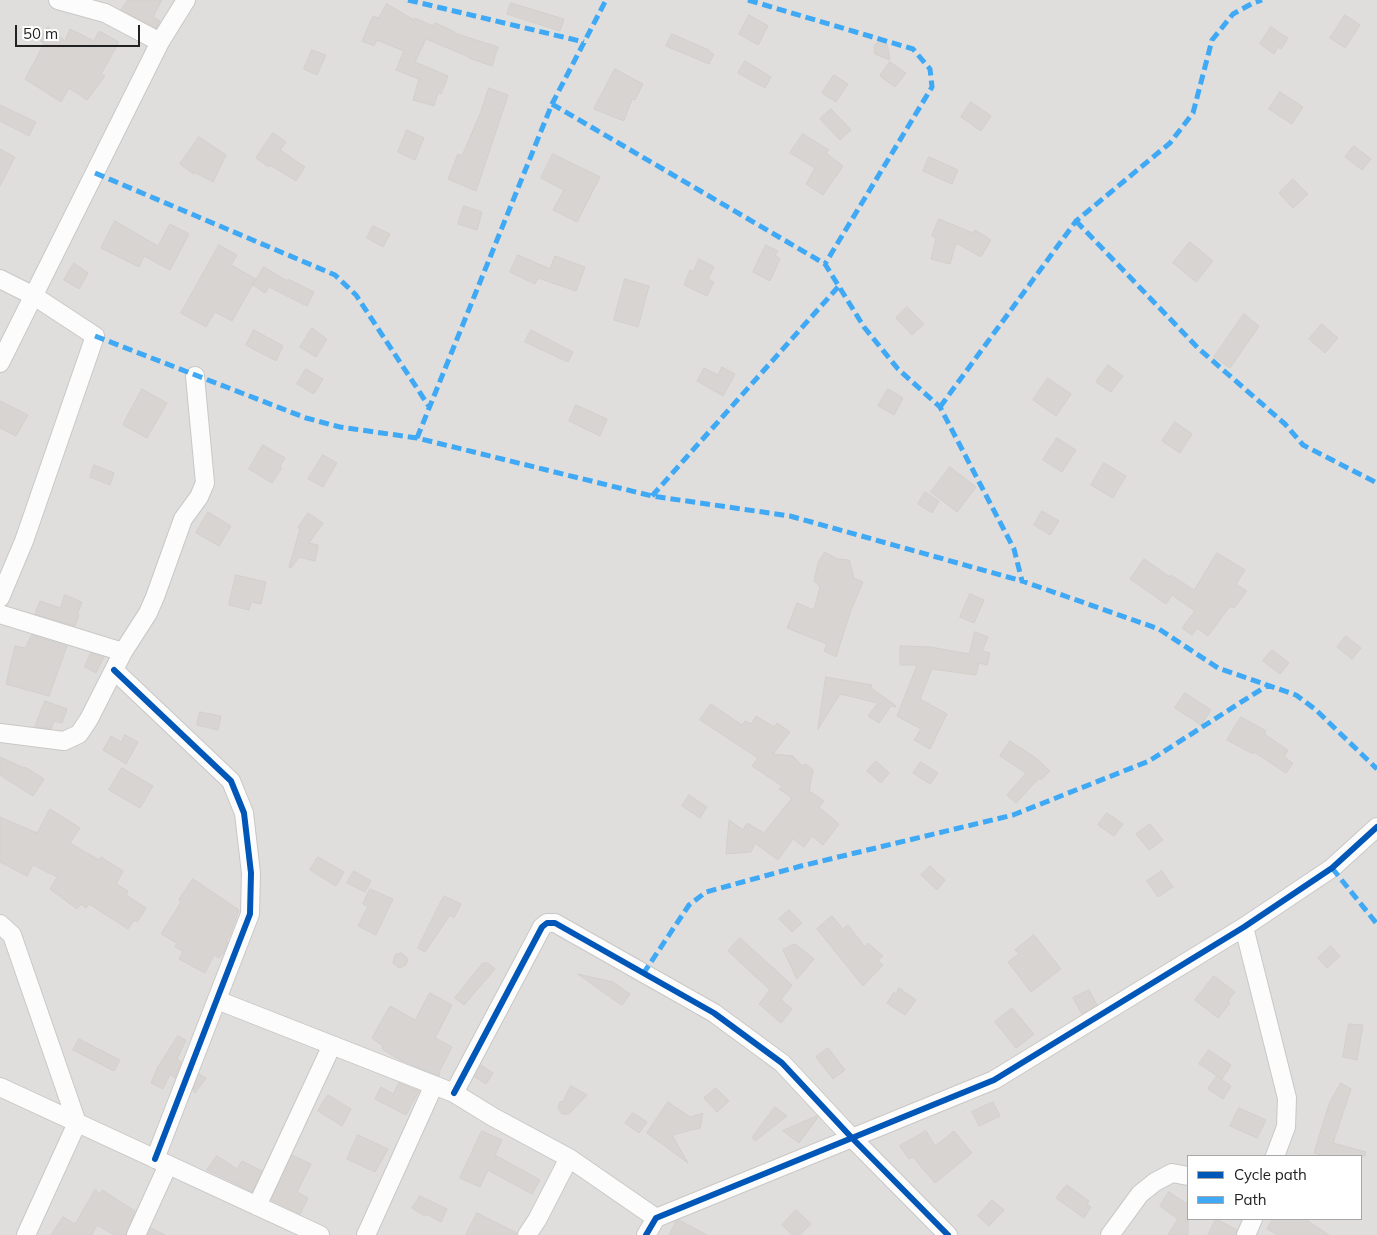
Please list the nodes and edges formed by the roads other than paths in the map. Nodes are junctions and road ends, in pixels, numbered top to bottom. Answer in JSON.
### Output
{"nodes":[{"id":1,"x":58,"y":0,"type":"edge"},
{"id":2,"x":186,"y":0,"type":"edge"},
{"id":3,"x":160,"y":42,"type":"junction"},
{"id":4,"x":0,"y":279,"type":"edge"},
{"id":5,"x":34,"y":296,"type":"junction"},
{"id":6,"x":0,"y":363,"type":"edge"},
{"id":7,"x":195,"y":376,"type":"dead end"},
{"id":8,"x":0,"y":598,"type":"edge"},
{"id":9,"x":0,"y":614,"type":"edge"},
{"id":10,"x":123,"y":652,"type":"junction"},
{"id":11,"x":114,"y":670,"type":"junction"},
{"id":12,"x":0,"y":733,"type":"edge"},
{"id":13,"x":1377,"y":827,"type":"edge"},
{"id":14,"x":0,"y":924,"type":"edge"},
{"id":15,"x":1244,"y":927,"type":"junction"},
{"id":16,"x":217,"y":1000,"type":"junction"},
{"id":17,"x":332,"y":1045,"type":"junction"},
{"id":18,"x":434,"y":1085,"type":"junction"},
{"id":19,"x":0,"y":1087,"type":"edge"},
{"id":20,"x":454,"y":1093,"type":"junction"},
{"id":21,"x":77,"y":1123,"type":"junction"},
{"id":22,"x":852,"y":1138,"type":"junction"},
{"id":23,"x":1275,"y":1155,"type":"edge"},
{"id":24,"x":569,"y":1158,"type":"junction"},
{"id":25,"x":161,"y":1162,"type":"junction"},
{"id":26,"x":1187,"y":1176,"type":"edge"},
{"id":27,"x":257,"y":1206,"type":"junction"},
{"id":28,"x":656,"y":1218,"type":"junction"},
{"id":29,"x":1252,"y":1220,"type":"edge"},
{"id":30,"x":26,"y":1235,"type":"edge"},
{"id":31,"x":136,"y":1235,"type":"edge"},
{"id":32,"x":320,"y":1235,"type":"edge"},
{"id":33,"x":366,"y":1235,"type":"edge"},
{"id":34,"x":527,"y":1235,"type":"edge"},
{"id":35,"x":646,"y":1235,"type":"edge"},
{"id":36,"x":948,"y":1235,"type":"edge"},
{"id":37,"x":1110,"y":1235,"type":"edge"},
{"id":38,"x":1246,"y":1235,"type":"edge"}],
"edges":[{"from":1,"to":3,"type":"street"},
{"from":2,"to":3,"type":"street"},
{"from":3,"to":5,"type":"street"},
{"from":4,"to":5,"type":"street"},
{"from":5,"to":6,"type":"street"},
{"from":5,"to":8,"type":"street"},
{"from":7,"to":10,"type":"street"},
{"from":9,"to":10,"type":"street"},
{"from":10,"to":11,"type":"street"},
{"from":11,"to":12,"type":"street"},
{"from":11,"to":16,"type":"street"},
{"from":13,"to":15,"type":"street"},
{"from":14,"to":21,"type":"street"},
{"from":15,"to":22,"type":"street"},
{"from":15,"to":23,"type":"street"},
{"from":16,"to":17,"type":"street"},
{"from":16,"to":25,"type":"street"},
{"from":17,"to":18,"type":"street"},
{"from":17,"to":27,"type":"street"},
{"from":18,"to":20,"type":"street"},
{"from":18,"to":33,"type":"street"},
{"from":19,"to":21,"type":"street"},
{"from":20,"to":22,"type":"street"},
{"from":20,"to":24,"type":"street"},
{"from":21,"to":25,"type":"street"},
{"from":21,"to":30,"type":"street"},
{"from":22,"to":28,"type":"street"},
{"from":22,"to":36,"type":"street"},
{"from":24,"to":28,"type":"street"},
{"from":24,"to":34,"type":"street"},
{"from":25,"to":27,"type":"street"},
{"from":25,"to":31,"type":"street"},
{"from":26,"to":37,"type":"street"},
{"from":27,"to":32,"type":"street"},
{"from":28,"to":35,"type":"street"},
{"from":29,"to":38,"type":"street"}]}
